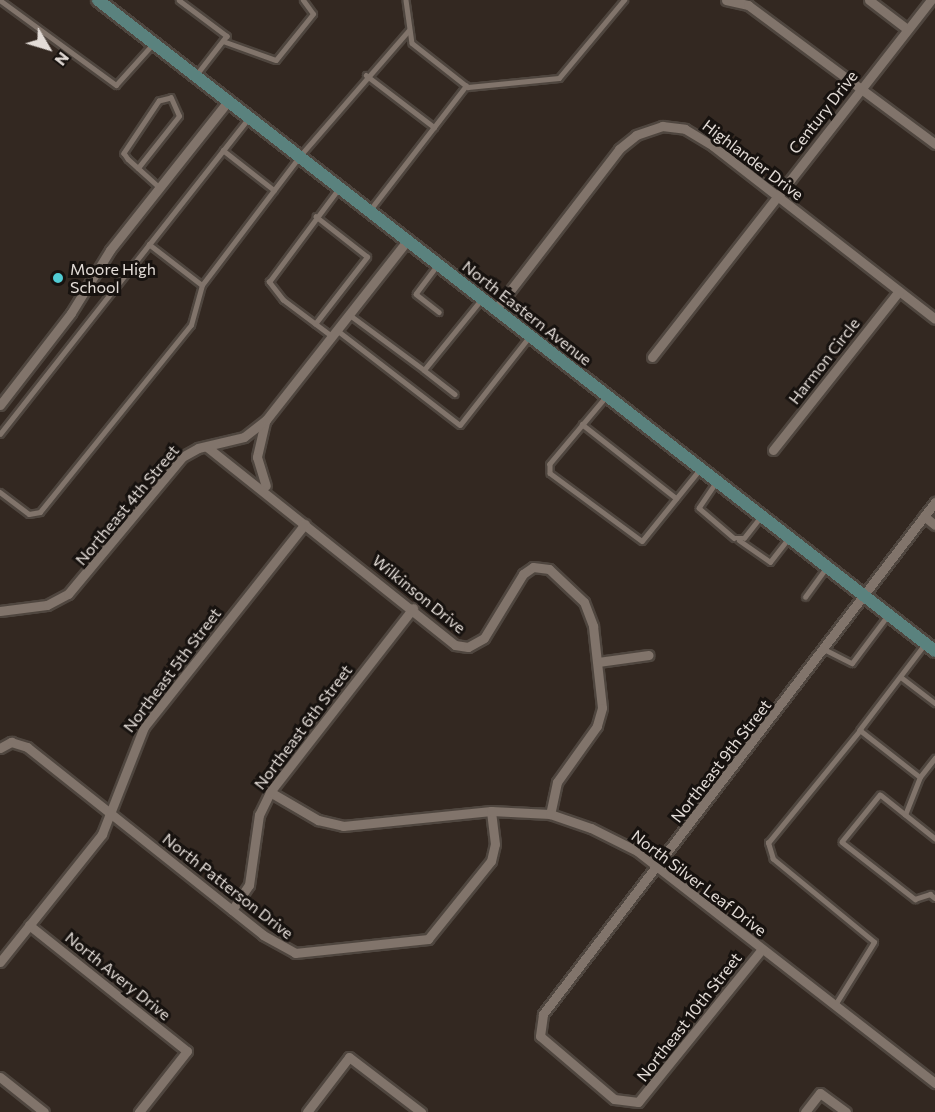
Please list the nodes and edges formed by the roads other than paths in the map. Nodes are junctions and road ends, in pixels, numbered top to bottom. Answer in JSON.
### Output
{"nodes":[{"id":1,"x":0,"y":0,"type":"edge"},
{"id":2,"x":179,"y":0,"type":"edge"},
{"id":3,"x":303,"y":0,"type":"edge"},
{"id":4,"x":406,"y":0,"type":"edge"},
{"id":5,"x":624,"y":0,"type":"edge"},
{"id":6,"x":726,"y":0,"type":"edge"},
{"id":7,"x":869,"y":0,"type":"edge"},
{"id":8,"x":931,"y":0,"type":"edge"},
{"id":9,"x":107,"y":2,"type":"edge"},
{"id":10,"x":907,"y":29,"type":"junction"},
{"id":11,"x":408,"y":31,"type":"junction"},
{"id":12,"x":223,"y":41,"type":"junction"},
{"id":13,"x":153,"y":43,"type":"junction"},
{"id":14,"x":366,"y":75,"type":"junction"},
{"id":15,"x":196,"y":76,"type":"junction"},
{"id":16,"x":466,"y":86,"type":"junction"},
{"id":17,"x":860,"y":89,"type":"junction"},
{"id":18,"x":228,"y":101,"type":"junction"},
{"id":19,"x":249,"y":118,"type":"junction"},
{"id":20,"x":434,"y":127,"type":"junction"},
{"id":21,"x":935,"y":144,"type":"edge"},
{"id":22,"x":223,"y":150,"type":"junction"},
{"id":23,"x":299,"y":157,"type":"junction"},
{"id":24,"x":138,"y":168,"type":"junction"},
{"id":25,"x":159,"y":187,"type":"junction"},
{"id":26,"x":339,"y":188,"type":"junction"},
{"id":27,"x":274,"y":190,"type":"junction"},
{"id":28,"x":777,"y":196,"type":"junction"},
{"id":29,"x":369,"y":211,"type":"junction"},
{"id":30,"x":316,"y":217,"type":"junction"},
{"id":31,"x":407,"y":241,"type":"junction"},
{"id":32,"x":149,"y":243,"type":"junction"},
{"id":33,"x":438,"y":265,"type":"junction"},
{"id":34,"x":202,"y":285,"type":"junction"},
{"id":35,"x":899,"y":291,"type":"junction"},
{"id":36,"x":482,"y":298,"type":"junction"},
{"id":37,"x":496,"y":309,"type":"junction"},
{"id":38,"x":439,"y":312,"type":"dead end"},
{"id":39,"x":350,"y":315,"type":"junction"},
{"id":40,"x":935,"y":319,"type":"edge"},
{"id":41,"x":315,"y":324,"type":"junction"},
{"id":42,"x":335,"y":334,"type":"junction"},
{"id":43,"x":530,"y":336,"type":"junction"},
{"id":44,"x":652,"y":357,"type":"dead end"},
{"id":45,"x":424,"y":370,"type":"junction"},
{"id":46,"x":454,"y":394,"type":"dead end"},
{"id":47,"x":607,"y":396,"type":"junction"},
{"id":48,"x":1,"y":402,"type":"edge"},
{"id":49,"x":266,"y":420,"type":"junction"},
{"id":50,"x":582,"y":424,"type":"junction"},
{"id":51,"x":0,"y":434,"type":"edge"},
{"id":52,"x":207,"y":447,"type":"junction"},
{"id":53,"x":773,"y":450,"type":"dead end"},
{"id":54,"x":700,"y":469,"type":"junction"},
{"id":55,"x":717,"y":482,"type":"junction"},
{"id":56,"x":268,"y":491,"type":"junction"},
{"id":57,"x":0,"y":492,"type":"edge"},
{"id":58,"x":676,"y":498,"type":"junction"},
{"id":59,"x":935,"y":502,"type":"edge"},
{"id":60,"x":761,"y":516,"type":"junction"},
{"id":61,"x":924,"y":516,"type":"junction"},
{"id":62,"x":305,"y":524,"type":"junction"},
{"id":63,"x":935,"y":525,"type":"edge"},
{"id":64,"x":789,"y":538,"type":"junction"},
{"id":65,"x":739,"y":540,"type":"junction"},
{"id":66,"x":826,"y":568,"type":"junction"},
{"id":67,"x":862,"y":596,"type":"junction"},
{"id":68,"x":805,"y":597,"type":"dead end"},
{"id":69,"x":413,"y":608,"type":"junction"},
{"id":70,"x":0,"y":611,"type":"edge"},
{"id":71,"x":888,"y":615,"type":"junction"},
{"id":72,"x":930,"y":647,"type":"edge"},
{"id":73,"x":826,"y":650,"type":"junction"},
{"id":74,"x":649,"y":655,"type":"dead end"},
{"id":75,"x":598,"y":662,"type":"junction"},
{"id":76,"x":901,"y":677,"type":"junction"},
{"id":77,"x":935,"y":703,"type":"edge"},
{"id":78,"x":860,"y":730,"type":"junction"},
{"id":79,"x":0,"y":748,"type":"edge"},
{"id":80,"x":935,"y":758,"type":"edge"},
{"id":81,"x":920,"y":777,"type":"junction"},
{"id":82,"x":270,"y":792,"type":"junction"},
{"id":83,"x":491,"y":811,"type":"junction"},
{"id":84,"x":550,"y":814,"type":"junction"},
{"id":85,"x":113,"y":815,"type":"junction"},
{"id":86,"x":904,"y":815,"type":"junction"},
{"id":87,"x":935,"y":839,"type":"edge"},
{"id":88,"x":658,"y":867,"type":"junction"},
{"id":89,"x":935,"y":898,"type":"edge"},
{"id":90,"x":232,"y":910,"type":"junction"},
{"id":91,"x":29,"y":925,"type":"junction"},
{"id":92,"x":762,"y":949,"type":"junction"},
{"id":93,"x":0,"y":962,"type":"edge"},
{"id":94,"x":836,"y":1005,"type":"junction"},
{"id":95,"x":0,"y":1077,"type":"edge"},
{"id":96,"x":935,"y":1083,"type":"edge"},
{"id":97,"x":638,"y":1102,"type":"joint"},
{"id":98,"x":44,"y":1112,"type":"edge"},
{"id":99,"x":139,"y":1112,"type":"edge"},
{"id":100,"x":307,"y":1112,"type":"edge"},
{"id":101,"x":422,"y":1112,"type":"edge"},
{"id":102,"x":805,"y":1112,"type":"edge"},
{"id":103,"x":846,"y":1112,"type":"edge"}],
"edges":[{"from":1,"to":13,"type":"lane"},
{"from":2,"to":12,"type":"lane"},
{"from":3,"to":12,"type":"lane"},
{"from":4,"to":11,"type":"lane"},
{"from":5,"to":16,"type":"lane"},
{"from":6,"to":17,"type":"street"},
{"from":7,"to":10,"type":"street"},
{"from":8,"to":10,"type":"street","name":"Century Drive"},
{"from":9,"to":13,"type":"main road","name":"North Eastern Avenue"},
{"from":10,"to":17,"type":"street","name":"Century Drive"},
{"from":11,"to":14,"type":"lane"},
{"from":11,"to":16,"type":"lane"},
{"from":12,"to":15,"type":"lane"},
{"from":13,"to":15,"type":"main road","name":"North Eastern Avenue"},
{"from":14,"to":20,"type":"lane"},
{"from":14,"to":23,"type":"lane"},
{"from":15,"to":18,"type":"main road","name":"North Eastern Avenue"},
{"from":16,"to":20,"type":"lane"},
{"from":17,"to":21,"type":"street"},
{"from":17,"to":28,"type":"street","name":"Century Drive"},
{"from":18,"to":19,"type":"main road","name":"North Eastern Avenue"},
{"from":18,"to":25,"type":"street"},
{"from":19,"to":22,"type":"lane"},
{"from":19,"to":23,"type":"main road","name":"North Eastern Avenue"},
{"from":20,"to":29,"type":"lane"},
{"from":22,"to":27,"type":"lane"},
{"from":22,"to":32,"type":"lane"},
{"from":23,"to":26,"type":"main road","name":"North Eastern Avenue"},
{"from":23,"to":27,"type":"lane"},
{"from":24,"to":24,"type":"lane"},
{"from":24,"to":25,"type":"lane"},
{"from":25,"to":48,"type":"street"},
{"from":26,"to":29,"type":"main road","name":"North Eastern Avenue"},
{"from":26,"to":30,"type":"lane"},
{"from":27,"to":34,"type":"lane"},
{"from":28,"to":35,"type":"street","name":"Highlander Drive"},
{"from":28,"to":37,"type":"street","name":"Highlander Drive"},
{"from":28,"to":44,"type":"street","name":"Century Drive"},
{"from":29,"to":31,"type":"main road","name":"North Eastern Avenue"},
{"from":30,"to":41,"type":"lane"},
{"from":30,"to":41,"type":"lane"},
{"from":31,"to":33,"type":"main road","name":"North Eastern Avenue"},
{"from":31,"to":39,"type":"street","name":"Northeast 4th Street"},
{"from":32,"to":34,"type":"lane"},
{"from":32,"to":51,"type":"lane"},
{"from":33,"to":36,"type":"main road","name":"North Eastern Avenue"},
{"from":33,"to":38,"type":"lane"},
{"from":34,"to":57,"type":"lane"},
{"from":35,"to":40,"type":"street","name":"Highlander Drive"},
{"from":35,"to":53,"type":"street","name":"Harmon Circle"},
{"from":36,"to":37,"type":"main road","name":"North Eastern Avenue"},
{"from":36,"to":45,"type":"lane"},
{"from":37,"to":43,"type":"main road","name":"North Eastern Avenue"},
{"from":39,"to":42,"type":"street","name":"Northeast 4th Street"},
{"from":39,"to":45,"type":"lane"},
{"from":41,"to":42,"type":"lane"},
{"from":42,"to":43,"type":"lane"},
{"from":42,"to":49,"type":"street","name":"Northeast 4th Street"},
{"from":43,"to":47,"type":"main road","name":"North Eastern Avenue"},
{"from":45,"to":46,"type":"lane"},
{"from":47,"to":50,"type":"lane"},
{"from":47,"to":54,"type":"main road","name":"North Eastern Avenue"},
{"from":49,"to":52,"type":"street","name":"Northeast 4th Street"},
{"from":49,"to":56,"type":"street"},
{"from":50,"to":58,"type":"lane"},
{"from":50,"to":58,"type":"lane"},
{"from":52,"to":56,"type":"street","name":"Wilkinson Drive"},
{"from":52,"to":70,"type":"street","name":"Northeast 4th Street"},
{"from":54,"to":55,"type":"main road","name":"North Eastern Avenue"},
{"from":54,"to":58,"type":"lane"},
{"from":55,"to":60,"type":"main road","name":"North Eastern Avenue"},
{"from":55,"to":65,"type":"lane"},
{"from":56,"to":62,"type":"street","name":"Wilkinson Drive"},
{"from":59,"to":61,"type":"street","name":"Northeast 9th Street"},
{"from":60,"to":64,"type":"main road","name":"North Eastern Avenue"},
{"from":60,"to":65,"type":"lane"},
{"from":61,"to":63,"type":"street"},
{"from":61,"to":67,"type":"street","name":"Northeast 9th Street"},
{"from":62,"to":69,"type":"street","name":"Wilkinson Drive"},
{"from":62,"to":85,"type":"street","name":"Northeast 5th Street"},
{"from":64,"to":65,"type":"lane"},
{"from":64,"to":66,"type":"main road","name":"North Eastern Avenue"},
{"from":66,"to":67,"type":"main road","name":"North Eastern Avenue"},
{"from":66,"to":68,"type":"lane"},
{"from":67,"to":71,"type":"main road","name":"North Eastern Avenue"},
{"from":67,"to":73,"type":"street","name":"Northeast 9th Street"},
{"from":69,"to":75,"type":"street","name":"Wilkinson Drive"},
{"from":69,"to":82,"type":"street","name":"Northeast 6th Street"},
{"from":71,"to":72,"type":"main road","name":"North Eastern Avenue"},
{"from":71,"to":73,"type":"lane"},
{"from":72,"to":76,"type":"lane"},
{"from":73,"to":88,"type":"street","name":"Northeast 9th Street"},
{"from":74,"to":75,"type":"street"},
{"from":75,"to":84,"type":"street","name":"Wilkinson Drive"},
{"from":76,"to":77,"type":"lane"},
{"from":76,"to":78,"type":"lane"},
{"from":78,"to":81,"type":"lane"},
{"from":78,"to":94,"type":"lane"},
{"from":79,"to":85,"type":"street","name":"North Patterson Drive"},
{"from":80,"to":81,"type":"lane"},
{"from":81,"to":86,"type":"lane"},
{"from":82,"to":83,"type":"street","name":"North Silver Leaf Drive"},
{"from":82,"to":90,"type":"street","name":"Northeast 6th Street"},
{"from":83,"to":84,"type":"street","name":"North Silver Leaf Drive"},
{"from":83,"to":90,"type":"street","name":"North Patterson Drive"},
{"from":84,"to":88,"type":"street","name":"North Silver Leaf Drive"},
{"from":85,"to":90,"type":"street","name":"North Patterson Drive"},
{"from":85,"to":91,"type":"street","name":"Northeast 5th Street"},
{"from":86,"to":87,"type":"lane"},
{"from":86,"to":89,"type":"lane"},
{"from":88,"to":92,"type":"street","name":"North Silver Leaf Drive"},
{"from":88,"to":97,"type":"street","name":"Northeast 9th Street"},
{"from":91,"to":93,"type":"street","name":"Northeast 5th Street"},
{"from":91,"to":99,"type":"street","name":"North Avery Drive"},
{"from":92,"to":94,"type":"street","name":"North Silver Leaf Drive"},
{"from":92,"to":97,"type":"street","name":"Northeast 10th Street"},
{"from":94,"to":96,"type":"street","name":"North Silver Leaf Drive"},
{"from":95,"to":98,"type":"street"},
{"from":100,"to":101,"type":"street"},
{"from":102,"to":103,"type":"street"}]}
